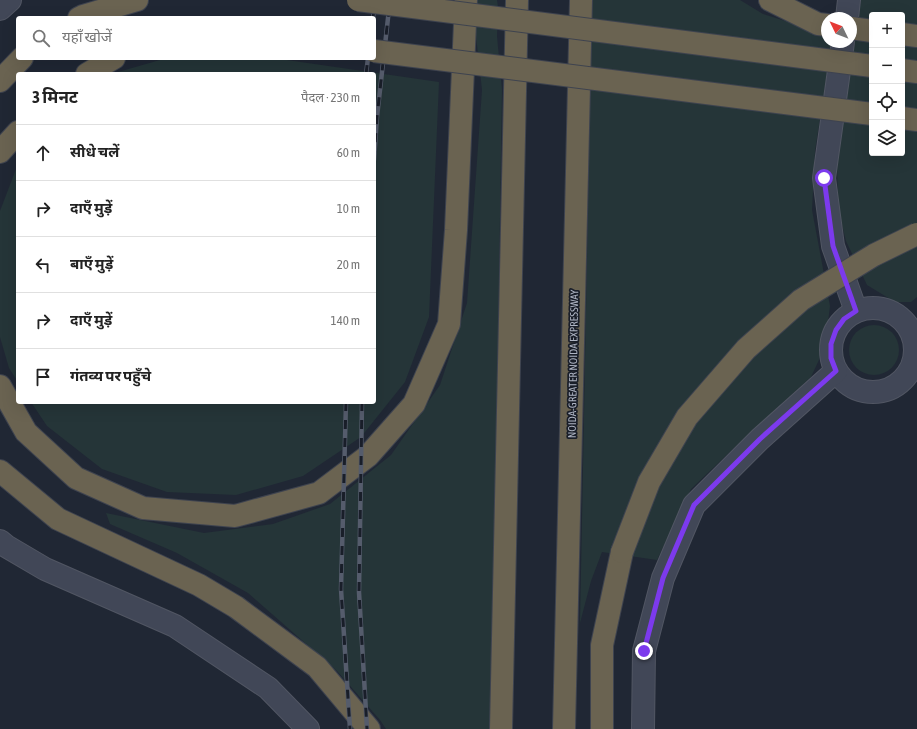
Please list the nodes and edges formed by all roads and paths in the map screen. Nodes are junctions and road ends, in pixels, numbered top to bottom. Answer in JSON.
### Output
{"nodes":[{"id":1,"x":10,"y":0,"type":"edge"},
{"id":2,"x":137,"y":0,"type":"edge"},
{"id":3,"x":358,"y":0,"type":"edge"},
{"id":4,"x":466,"y":0,"type":"edge"},
{"id":5,"x":517,"y":0,"type":"edge"},
{"id":6,"x":582,"y":0,"type":"edge"},
{"id":7,"x":770,"y":0,"type":"edge"},
{"id":8,"x":849,"y":0,"type":"edge"},
{"id":9,"x":0,"y":9,"type":"edge"},
{"id":10,"x":848,"y":12,"type":"edge"},
{"id":11,"x":83,"y":16,"type":"edge"},
{"id":12,"x":821,"y":24,"type":"edge"},
{"id":13,"x":857,"y":29,"type":"edge"},
{"id":14,"x":869,"y":31,"type":"edge"},
{"id":15,"x":905,"y":34,"type":"edge"},
{"id":16,"x":917,"y":36,"type":"edge"},
{"id":17,"x":842,"y":48,"type":"edge"},
{"id":18,"x":376,"y":51,"type":"edge"},
{"id":19,"x":20,"y":60,"type":"edge"},
{"id":20,"x":111,"y":60,"type":"edge"},
{"id":21,"x":869,"y":66,"type":"edge"},
{"id":22,"x":905,"y":70,"type":"edge"},
{"id":23,"x":90,"y":72,"type":"edge"},
{"id":24,"x":917,"y":72,"type":"edge"},
{"id":25,"x":0,"y":81,"type":"edge"},
{"id":26,"x":869,"y":114,"type":"edge"},
{"id":27,"x":905,"y":118,"type":"edge"},
{"id":28,"x":917,"y":120,"type":"edge"},
{"id":29,"x":16,"y":134,"type":"edge"},
{"id":30,"x":0,"y":152,"type":"edge"},
{"id":31,"x":917,"y":234,"type":"edge"},
{"id":32,"x":856,"y":311,"type":"junction"},
{"id":33,"x":910,"y":314,"type":"edge"},
{"id":34,"x":836,"y":371,"type":"junction"},
{"id":35,"x":0,"y":386,"type":"edge"},
{"id":36,"x":0,"y":471,"type":"edge"},
{"id":37,"x":0,"y":541,"type":"edge"},
{"id":38,"x":308,"y":729,"type":"edge"},
{"id":39,"x":369,"y":729,"type":"edge"},
{"id":40,"x":502,"y":729,"type":"edge"},
{"id":41,"x":564,"y":729,"type":"edge"},
{"id":42,"x":602,"y":729,"type":"edge"},
{"id":43,"x":643,"y":729,"type":"edge"}],
"edges":[{"from":1,"to":9,"type":"street"},
{"from":2,"to":11,"type":"highway"},
{"from":3,"to":21,"type":"highway","bridge":true},
{"from":4,"to":35,"type":"highway"},
{"from":5,"to":40,"type":"highway"},
{"from":6,"to":41,"type":"highway","name":"NOIDA-GREATER NOIDA EXPRESSWAY"},
{"from":7,"to":12,"type":"highway"},
{"from":8,"to":10,"type":"street"},
{"from":13,"to":14,"type":"highway"},
{"from":15,"to":16,"type":"highway"},
{"from":17,"to":32,"type":"street"},
{"from":18,"to":26,"type":"highway","bridge":true},
{"from":19,"to":25,"type":"highway"},
{"from":20,"to":23,"type":"highway"},
{"from":22,"to":24,"type":"highway"},
{"from":27,"to":28,"type":"highway"},
{"from":29,"to":30,"type":"highway"},
{"from":31,"to":42,"type":"highway","bridge":true},
{"from":32,"to":33,"type":"street"},
{"from":32,"to":34,"type":"street"},
{"from":33,"to":34,"type":"street"},
{"from":34,"to":43,"type":"street"},
{"from":36,"to":39,"type":"highway"},
{"from":37,"to":38,"type":"street"}]}
